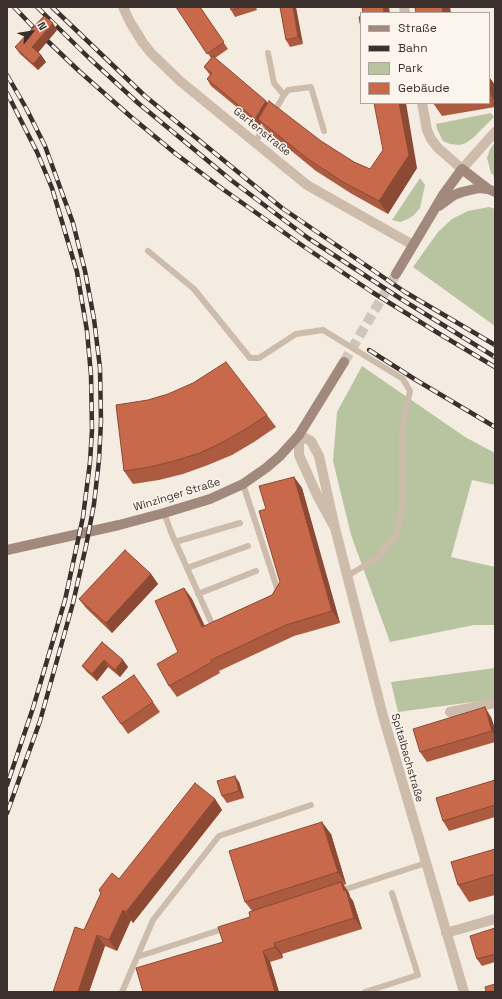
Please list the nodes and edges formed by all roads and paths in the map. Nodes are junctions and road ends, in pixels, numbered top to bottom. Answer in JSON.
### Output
{"nodes":[{"id":1,"x":123,"y":7,"type":"edge"},
{"id":2,"x":268,"y":53,"type":"dead end"},
{"id":3,"x":284,"y":95,"type":"junction"},
{"id":4,"x":422,"y":104,"type":"edge"},
{"id":5,"x":324,"y":131,"type":"dead end"},
{"id":6,"x":495,"y":132,"type":"edge"},
{"id":7,"x":255,"y":142,"type":"junction"},
{"id":8,"x":462,"y":169,"type":"junction"},
{"id":9,"x":492,"y":190,"type":"edge"},
{"id":10,"x":432,"y":213,"type":"junction"},
{"id":11,"x":413,"y":245,"type":"junction"},
{"id":12,"x":148,"y":250,"type":"dead end"},
{"id":13,"x":396,"y":274,"type":"tunnel mouth"},
{"id":14,"x":344,"y":362,"type":"tunnel mouth"},
{"id":15,"x":300,"y":435,"type":"junction"},
{"id":16,"x":243,"y":484,"type":"junction"},
{"id":17,"x":164,"y":513,"type":"junction"},
{"id":18,"x":240,"y":523,"type":"dead end"},
{"id":19,"x":334,"y":528,"type":"junction"},
{"id":20,"x":175,"y":542,"type":"junction"},
{"id":21,"x":248,"y":546,"type":"dead end"},
{"id":22,"x":7,"y":550,"type":"edge"},
{"id":23,"x":187,"y":568,"type":"junction"},
{"id":24,"x":256,"y":571,"type":"dead end"},
{"id":25,"x":347,"y":576,"type":"junction"},
{"id":26,"x":194,"y":585,"type":"junction"},
{"id":27,"x":187,"y":588,"type":"dead end"},
{"id":28,"x":276,"y":588,"type":"edge"},
{"id":29,"x":198,"y":594,"type":"junction"},
{"id":30,"x":226,"y":618,"type":"edge"},
{"id":31,"x":495,"y":703,"type":"edge"},
{"id":32,"x":450,"y":712,"type":"dead end"},
{"id":33,"x":311,"y":805,"type":"dead end"},
{"id":34,"x":426,"y":863,"type":"junction"},
{"id":35,"x":333,"y":893,"type":"edge"},
{"id":36,"x":392,"y":893,"type":"dead end"},
{"id":37,"x":495,"y":919,"type":"edge"},
{"id":38,"x":235,"y":925,"type":"edge"},
{"id":39,"x":446,"y":933,"type":"junction"},
{"id":40,"x":137,"y":957,"type":"junction"},
{"id":41,"x":122,"y":992,"type":"edge"},
{"id":42,"x":365,"y":992,"type":"edge"},
{"id":43,"x":464,"y":992,"type":"edge"}],
"edges":[{"from":1,"to":7,"type":"street","name":"Gartenstraße"},
{"from":2,"to":3,"type":"lane"},
{"from":3,"to":5,"type":"lane"},
{"from":3,"to":7,"type":"lane"},
{"from":4,"to":8,"type":"street"},
{"from":6,"to":8,"type":"street"},
{"from":7,"to":11,"type":"street","name":"Gartenstraße"},
{"from":8,"to":9,"type":"street"},
{"from":8,"to":10,"type":"street"},
{"from":9,"to":10,"type":"street"},
{"from":10,"to":11,"type":"street"},
{"from":11,"to":13,"type":"street"},
{"from":12,"to":25,"type":"lane"},
{"from":14,"to":15,"type":"street","name":"Winzinger Straße"},
{"from":15,"to":16,"type":"street","name":"Winzinger Straße"},
{"from":15,"to":19,"type":"street","name":"Spitalbachstraße"},
{"from":15,"to":19,"type":"street","name":"Spitalbachstraße"},
{"from":16,"to":17,"type":"street","name":"Winzinger Straße"},
{"from":16,"to":28,"type":"lane"},
{"from":17,"to":20,"type":"lane"},
{"from":17,"to":22,"type":"street","name":"Winzinger Straße"},
{"from":18,"to":20,"type":"lane"},
{"from":19,"to":25,"type":"street","name":"Spitalbachstraße"},
{"from":20,"to":23,"type":"lane"},
{"from":21,"to":23,"type":"lane"},
{"from":23,"to":26,"type":"lane"},
{"from":24,"to":29,"type":"lane"},
{"from":25,"to":34,"type":"street","name":"Spitalbachstraße"},
{"from":26,"to":27,"type":"lane"},
{"from":26,"to":29,"type":"lane"},
{"from":29,"to":30,"type":"lane"},
{"from":31,"to":32,"type":"street"},
{"from":33,"to":40,"type":"lane"},
{"from":34,"to":35,"type":"lane"},
{"from":34,"to":39,"type":"street","name":"Spitalbachstraße"},
{"from":36,"to":42,"type":"lane"},
{"from":37,"to":39,"type":"street"},
{"from":38,"to":40,"type":"lane"},
{"from":39,"to":43,"type":"street","name":"Spitalbachstraße"},
{"from":40,"to":41,"type":"lane"}]}
